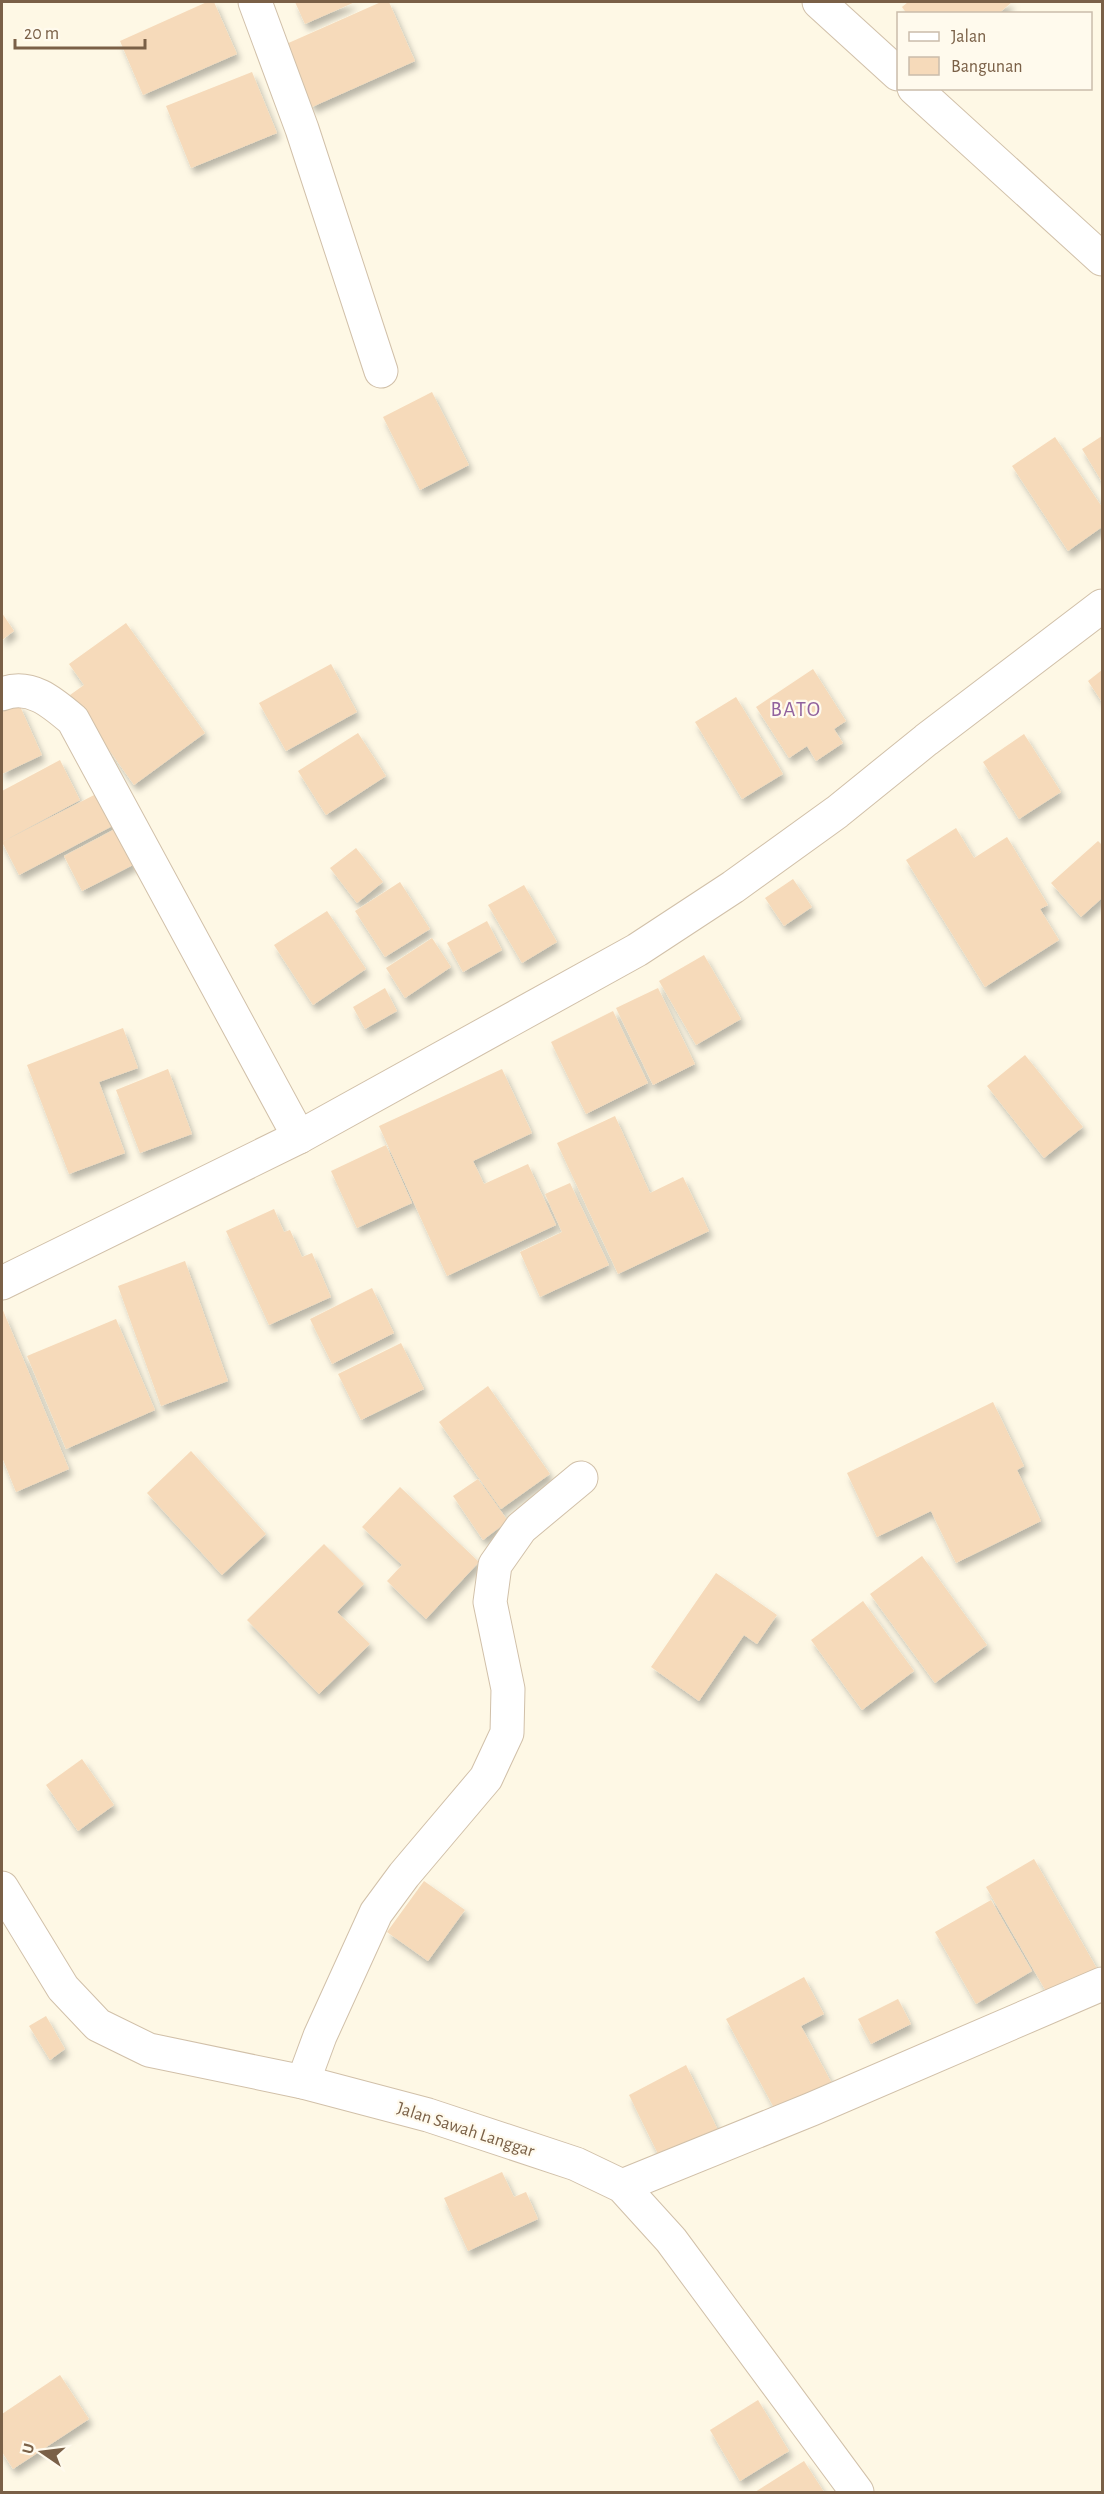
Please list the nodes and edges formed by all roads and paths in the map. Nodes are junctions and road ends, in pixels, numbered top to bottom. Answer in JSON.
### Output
{"nodes":[{"id":1,"x":255,"y":2,"type":"edge"},
{"id":2,"x":819,"y":2,"type":"edge"},
{"id":3,"x":897,"y":73,"type":"edge"},
{"id":4,"x":917,"y":90,"type":"edge"},
{"id":5,"x":1102,"y":259,"type":"edge"},
{"id":6,"x":381,"y":371,"type":"dead end"},
{"id":7,"x":1102,"y":606,"type":"edge"},
{"id":8,"x":2,"y":694,"type":"edge"},
{"id":9,"x":299,"y":1137,"type":"junction"},
{"id":10,"x":2,"y":1283,"type":"edge"},
{"id":11,"x":581,"y":1478,"type":"dead end"},
{"id":12,"x":2,"y":1888,"type":"edge"},
{"id":13,"x":1102,"y":1984,"type":"edge"},
{"id":14,"x":303,"y":2082,"type":"junction"},
{"id":15,"x":622,"y":2186,"type":"junction"},
{"id":16,"x":857,"y":2493,"type":"edge"}],
"edges":[{"from":1,"to":6,"type":"street"},
{"from":2,"to":3,"type":"street"},
{"from":4,"to":5,"type":"street"},
{"from":7,"to":9,"type":"street"},
{"from":8,"to":9,"type":"street"},
{"from":9,"to":10,"type":"street"},
{"from":11,"to":14,"type":"street"},
{"from":12,"to":14,"type":"street","name":"Jalan Sawah Langgar"},
{"from":13,"to":15,"type":"street"},
{"from":14,"to":15,"type":"street","name":"Jalan Sawah Langgar"},
{"from":15,"to":16,"type":"street","name":"Jalan Sawah Langgar"}]}
